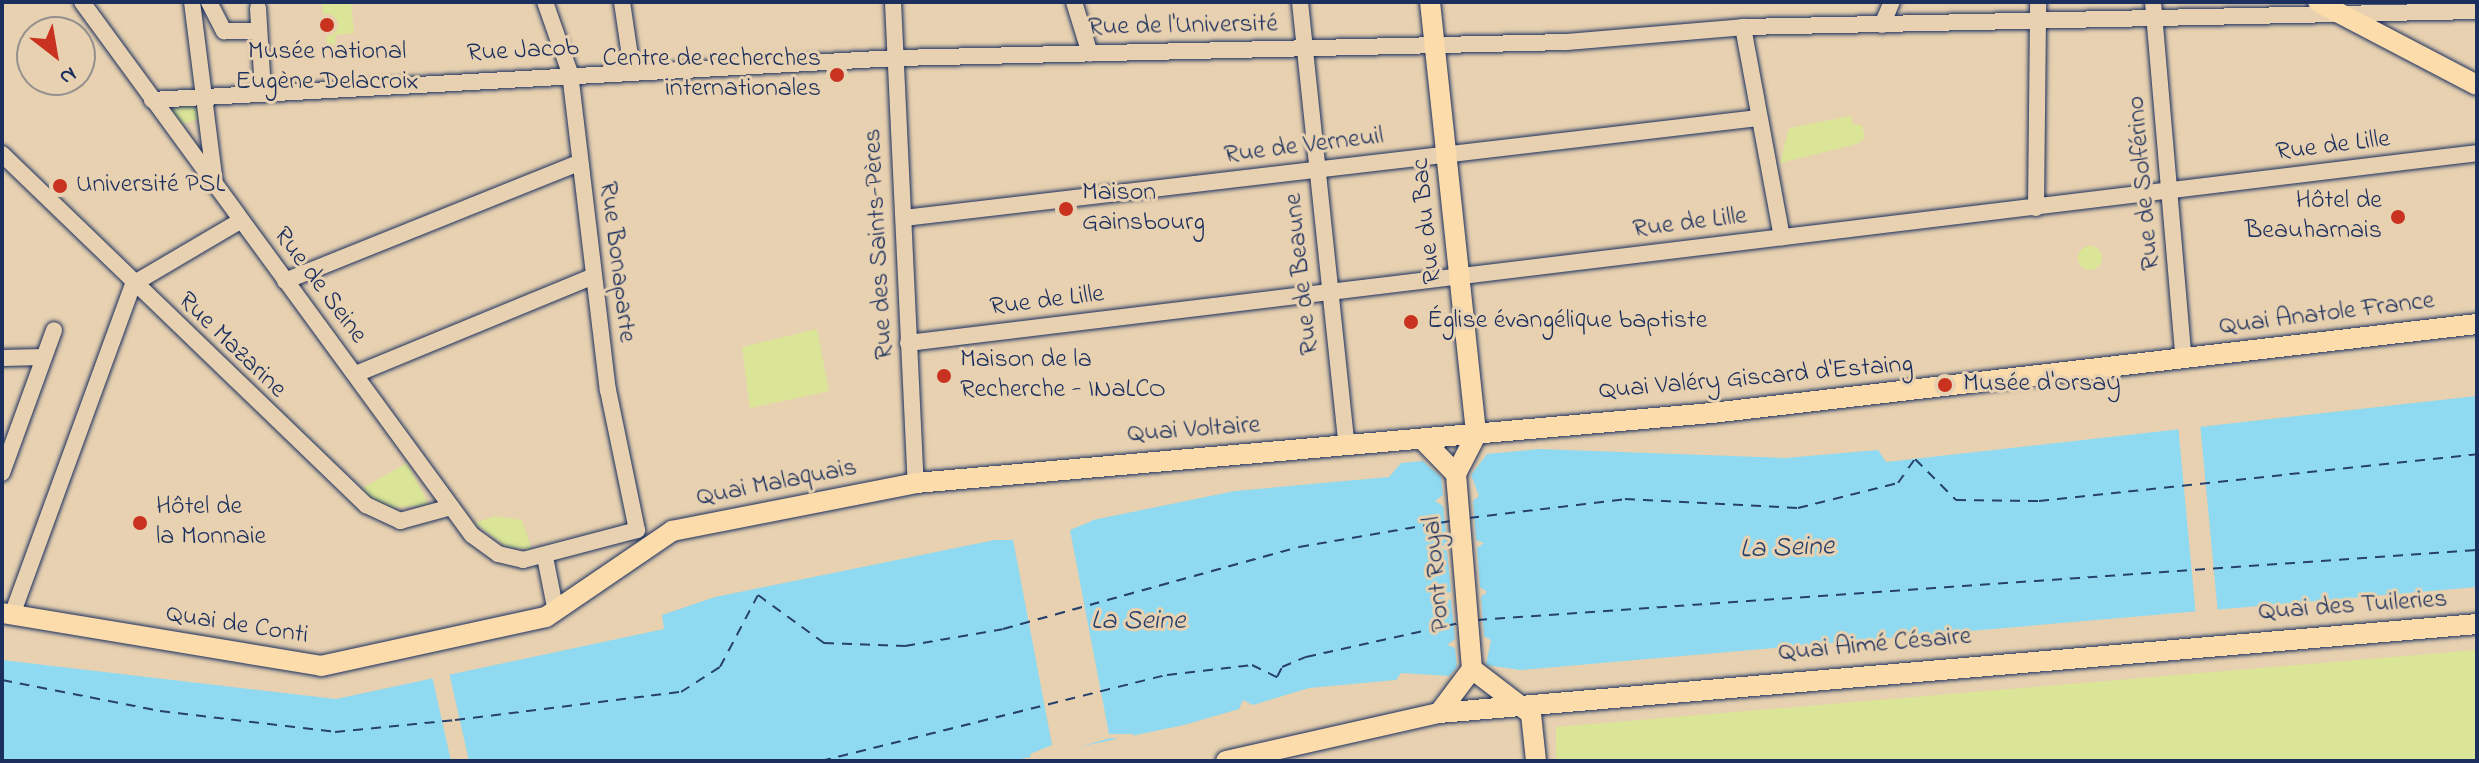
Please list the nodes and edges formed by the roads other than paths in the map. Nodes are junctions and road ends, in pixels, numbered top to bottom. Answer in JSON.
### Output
{"nodes":[{"id":1,"x":82,"y":2,"type":"edge"},
{"id":2,"x":192,"y":2,"type":"edge"},
{"id":3,"x":209,"y":2,"type":"edge"},
{"id":4,"x":545,"y":2,"type":"edge"},
{"id":5,"x":622,"y":2,"type":"edge"},
{"id":6,"x":893,"y":2,"type":"edge"},
{"id":7,"x":1074,"y":2,"type":"edge"},
{"id":8,"x":1300,"y":2,"type":"edge"},
{"id":9,"x":1430,"y":2,"type":"edge"},
{"id":10,"x":1892,"y":2,"type":"edge"},
{"id":11,"x":2038,"y":2,"type":"edge"},
{"id":12,"x":2318,"y":2,"type":"edge"},
{"id":13,"x":257,"y":4,"type":"edge"},
{"id":14,"x":2154,"y":10,"type":"edge"},
{"id":15,"x":2477,"y":11,"type":"edge"},
{"id":16,"x":2351,"y":14,"type":"junction"},
{"id":17,"x":2038,"y":21,"type":"junction"},
{"id":18,"x":1882,"y":25,"type":"junction"},
{"id":19,"x":1743,"y":27,"type":"junction"},
{"id":20,"x":259,"y":31,"type":"junction"},
{"id":21,"x":1436,"y":46,"type":"junction"},
{"id":22,"x":1300,"y":48,"type":"junction"},
{"id":23,"x":1090,"y":54,"type":"junction"},
{"id":24,"x":897,"y":58,"type":"junction"},
{"id":25,"x":632,"y":70,"type":"junction"},
{"id":26,"x":570,"y":73,"type":"junction"},
{"id":27,"x":2477,"y":85,"type":"edge"},
{"id":28,"x":263,"y":92,"type":"junction"},
{"id":29,"x":204,"y":96,"type":"junction"},
{"id":30,"x":152,"y":100,"type":"junction"},
{"id":31,"x":1758,"y":118,"type":"junction"},
{"id":32,"x":2477,"y":153,"type":"edge"},
{"id":33,"x":2,"y":154,"type":"edge"},
{"id":34,"x":1447,"y":154,"type":"junction"},
{"id":35,"x":579,"y":163,"type":"junction"},
{"id":36,"x":1316,"y":171,"type":"junction"},
{"id":37,"x":216,"y":188,"type":"junction"},
{"id":38,"x":2170,"y":192,"type":"junction"},
{"id":39,"x":2036,"y":208,"type":"junction"},
{"id":40,"x":904,"y":218,"type":"junction"},
{"id":41,"x":240,"y":221,"type":"junction"},
{"id":42,"x":1782,"y":237,"type":"junction"},
{"id":43,"x":594,"y":276,"type":"junction"},
{"id":44,"x":1460,"y":276,"type":"junction"},
{"id":45,"x":285,"y":281,"type":"junction"},
{"id":46,"x":133,"y":284,"type":"junction"},
{"id":47,"x":1329,"y":292,"type":"junction"},
{"id":48,"x":2477,"y":324,"type":"edge"},
{"id":49,"x":54,"y":330,"type":"dead end"},
{"id":50,"x":908,"y":343,"type":"junction"},
{"id":51,"x":43,"y":357,"type":"junction"},
{"id":52,"x":2,"y":358,"type":"edge"},
{"id":53,"x":2184,"y":360,"type":"junction"},
{"id":54,"x":356,"y":374,"type":"junction"},
{"id":55,"x":1476,"y":435,"type":"junction"},
{"id":56,"x":1423,"y":440,"type":"junction"},
{"id":57,"x":1347,"y":446,"type":"junction"},
{"id":58,"x":1454,"y":463,"type":"junction"},
{"id":59,"x":2,"y":473,"type":"edge"},
{"id":60,"x":916,"y":483,"type":"junction"},
{"id":61,"x":451,"y":507,"type":"junction"},
{"id":62,"x":643,"y":536,"type":"junction"},
{"id":63,"x":612,"y":537,"type":"junction"},
{"id":64,"x":545,"y":557,"type":"junction"},
{"id":65,"x":624,"y":560,"type":"junction"},
{"id":66,"x":556,"y":612,"type":"junction"},
{"id":67,"x":7,"y":614,"type":"edge"},
{"id":68,"x":2477,"y":624,"type":"edge"},
{"id":69,"x":2232,"y":643,"type":"joint"},
{"id":70,"x":1466,"y":677,"type":"junction"},
{"id":71,"x":1523,"y":708,"type":"junction"},
{"id":72,"x":1439,"y":713,"type":"junction"},
{"id":73,"x":1226,"y":761,"type":"edge"},
{"id":74,"x":1536,"y":761,"type":"edge"}],
"edges":[{"from":1,"to":30,"type":"street","name":"Rue de Seine"},
{"from":2,"to":29,"type":"street"},
{"from":3,"to":20,"type":"street"},
{"from":4,"to":26,"type":"street","name":"Rue Bonaparte"},
{"from":5,"to":25,"type":"street"},
{"from":6,"to":24,"type":"street","name":"Rue des Saints-Pères"},
{"from":7,"to":23,"type":"street"},
{"from":8,"to":22,"type":"street","name":"Rue de Beaune"},
{"from":9,"to":21,"type":"main road","name":"Rue du Bac"},
{"from":10,"to":18,"type":"street"},
{"from":11,"to":17,"type":"street"},
{"from":12,"to":16,"type":"main road"},
{"from":13,"to":20,"type":"street"},
{"from":14,"to":16,"type":"street","name":"Rue de l'Université"},
{"from":14,"to":17,"type":"street","name":"Rue de l'Université"},
{"from":14,"to":38,"type":"street","name":"Rue de Solférino"},
{"from":15,"to":16,"type":"street","name":"Rue de l'Université"},
{"from":16,"to":27,"type":"main road"},
{"from":17,"to":18,"type":"street","name":"Rue de l'Université"},
{"from":17,"to":39,"type":"street"},
{"from":18,"to":19,"type":"street","name":"Rue de l'Université"},
{"from":19,"to":21,"type":"street","name":"Rue de l'Université"},
{"from":19,"to":31,"type":"street"},
{"from":20,"to":28,"type":"street"},
{"from":21,"to":22,"type":"street","name":"Rue de l'Université"},
{"from":21,"to":34,"type":"main road","name":"Rue du Bac"},
{"from":22,"to":23,"type":"street","name":"Rue de l'Université"},
{"from":22,"to":36,"type":"street","name":"Rue de Beaune"},
{"from":23,"to":24,"type":"street","name":"Rue de l'Université"},
{"from":24,"to":25,"type":"street","name":"Rue Jacob"},
{"from":24,"to":40,"type":"street","name":"Rue des Saints-Pères"},
{"from":25,"to":26,"type":"street","name":"Rue Jacob"},
{"from":26,"to":28,"type":"street","name":"Rue Jacob"},
{"from":26,"to":35,"type":"street","name":"Rue Bonaparte"},
{"from":28,"to":29,"type":"street","name":"Rue Jacob"},
{"from":29,"to":30,"type":"street","name":"Rue Jacob"},
{"from":29,"to":37,"type":"street"},
{"from":30,"to":37,"type":"street","name":"Rue de Seine"},
{"from":31,"to":34,"type":"street","name":"Rue de Verneuil"},
{"from":31,"to":42,"type":"street"},
{"from":32,"to":38,"type":"street","name":"Rue de Lille"},
{"from":33,"to":46,"type":"street","name":"Rue Mazarine"},
{"from":34,"to":36,"type":"street","name":"Rue de Verneuil"},
{"from":34,"to":44,"type":"main road","name":"Rue du Bac"},
{"from":35,"to":43,"type":"street","name":"Rue Bonaparte"},
{"from":35,"to":45,"type":"street"},
{"from":36,"to":40,"type":"street","name":"Rue de Verneuil"},
{"from":36,"to":47,"type":"street","name":"Rue de Beaune"},
{"from":37,"to":41,"type":"street","name":"Rue de Seine"},
{"from":38,"to":39,"type":"street","name":"Rue de Lille"},
{"from":38,"to":53,"type":"street","name":"Rue de Solférino"},
{"from":39,"to":42,"type":"street","name":"Rue de Lille"},
{"from":40,"to":50,"type":"street","name":"Rue des Saints-Pères"},
{"from":41,"to":45,"type":"street","name":"Rue de Seine"},
{"from":41,"to":46,"type":"street"},
{"from":42,"to":44,"type":"street","name":"Rue de Lille"},
{"from":43,"to":54,"type":"street"},
{"from":43,"to":62,"type":"street","name":"Rue Bonaparte"},
{"from":44,"to":47,"type":"street","name":"Rue de Lille"},
{"from":44,"to":55,"type":"main road","name":"Rue du Bac"},
{"from":45,"to":54,"type":"street","name":"Rue de Seine"},
{"from":46,"to":61,"type":"street","name":"Rue Mazarine"},
{"from":46,"to":67,"type":"street"},
{"from":47,"to":50,"type":"street","name":"Rue de Lille"},
{"from":47,"to":57,"type":"street","name":"Rue de Beaune"},
{"from":48,"to":53,"type":"main road","name":"Quai Anatole France"},
{"from":49,"to":51,"type":"street"},
{"from":50,"to":60,"type":"street","name":"Rue des Saints-Pères"},
{"from":51,"to":52,"type":"street"},
{"from":51,"to":59,"type":"street"},
{"from":53,"to":55,"type":"main road","name":"Quai Valéry Giscard d'Estaing"},
{"from":54,"to":61,"type":"street","name":"Rue de Seine"},
{"from":55,"to":56,"type":"main road","name":"Quai Voltaire"},
{"from":55,"to":58,"type":"main road"},
{"from":56,"to":57,"type":"main road","name":"Quai Voltaire"},
{"from":56,"to":58,"type":"main road"},
{"from":57,"to":60,"type":"main road","name":"Quai Voltaire"},
{"from":58,"to":70,"type":"main road","name":"Pont Royal"},
{"from":60,"to":62,"type":"main road","name":"Quai Malaquais"},
{"from":61,"to":64,"type":"street","name":"Rue de Seine"},
{"from":62,"to":63,"type":"street","name":"Quai Malaquais"},
{"from":62,"to":65,"type":"main road","name":"Quai Malaquais"},
{"from":63,"to":64,"type":"street","name":"Quai Malaquais"},
{"from":63,"to":65,"type":"street"},
{"from":64,"to":66,"type":"street"},
{"from":65,"to":66,"type":"main road","name":"Quai Malaquais"},
{"from":66,"to":67,"type":"main road","name":"Quai de Conti"},
{"from":68,"to":69,"type":"main road","name":"Quai des Tuileries"},
{"from":69,"to":71,"type":"main road","name":"Quai Aimé Césaire"},
{"from":70,"to":71,"type":"main road"},
{"from":70,"to":72,"type":"main road"},
{"from":71,"to":72,"type":"main road","name":"Quai Aimé Césaire"},
{"from":71,"to":74,"type":"main road"},
{"from":72,"to":73,"type":"main road","name":"Quai Aimé Césaire"}]}
